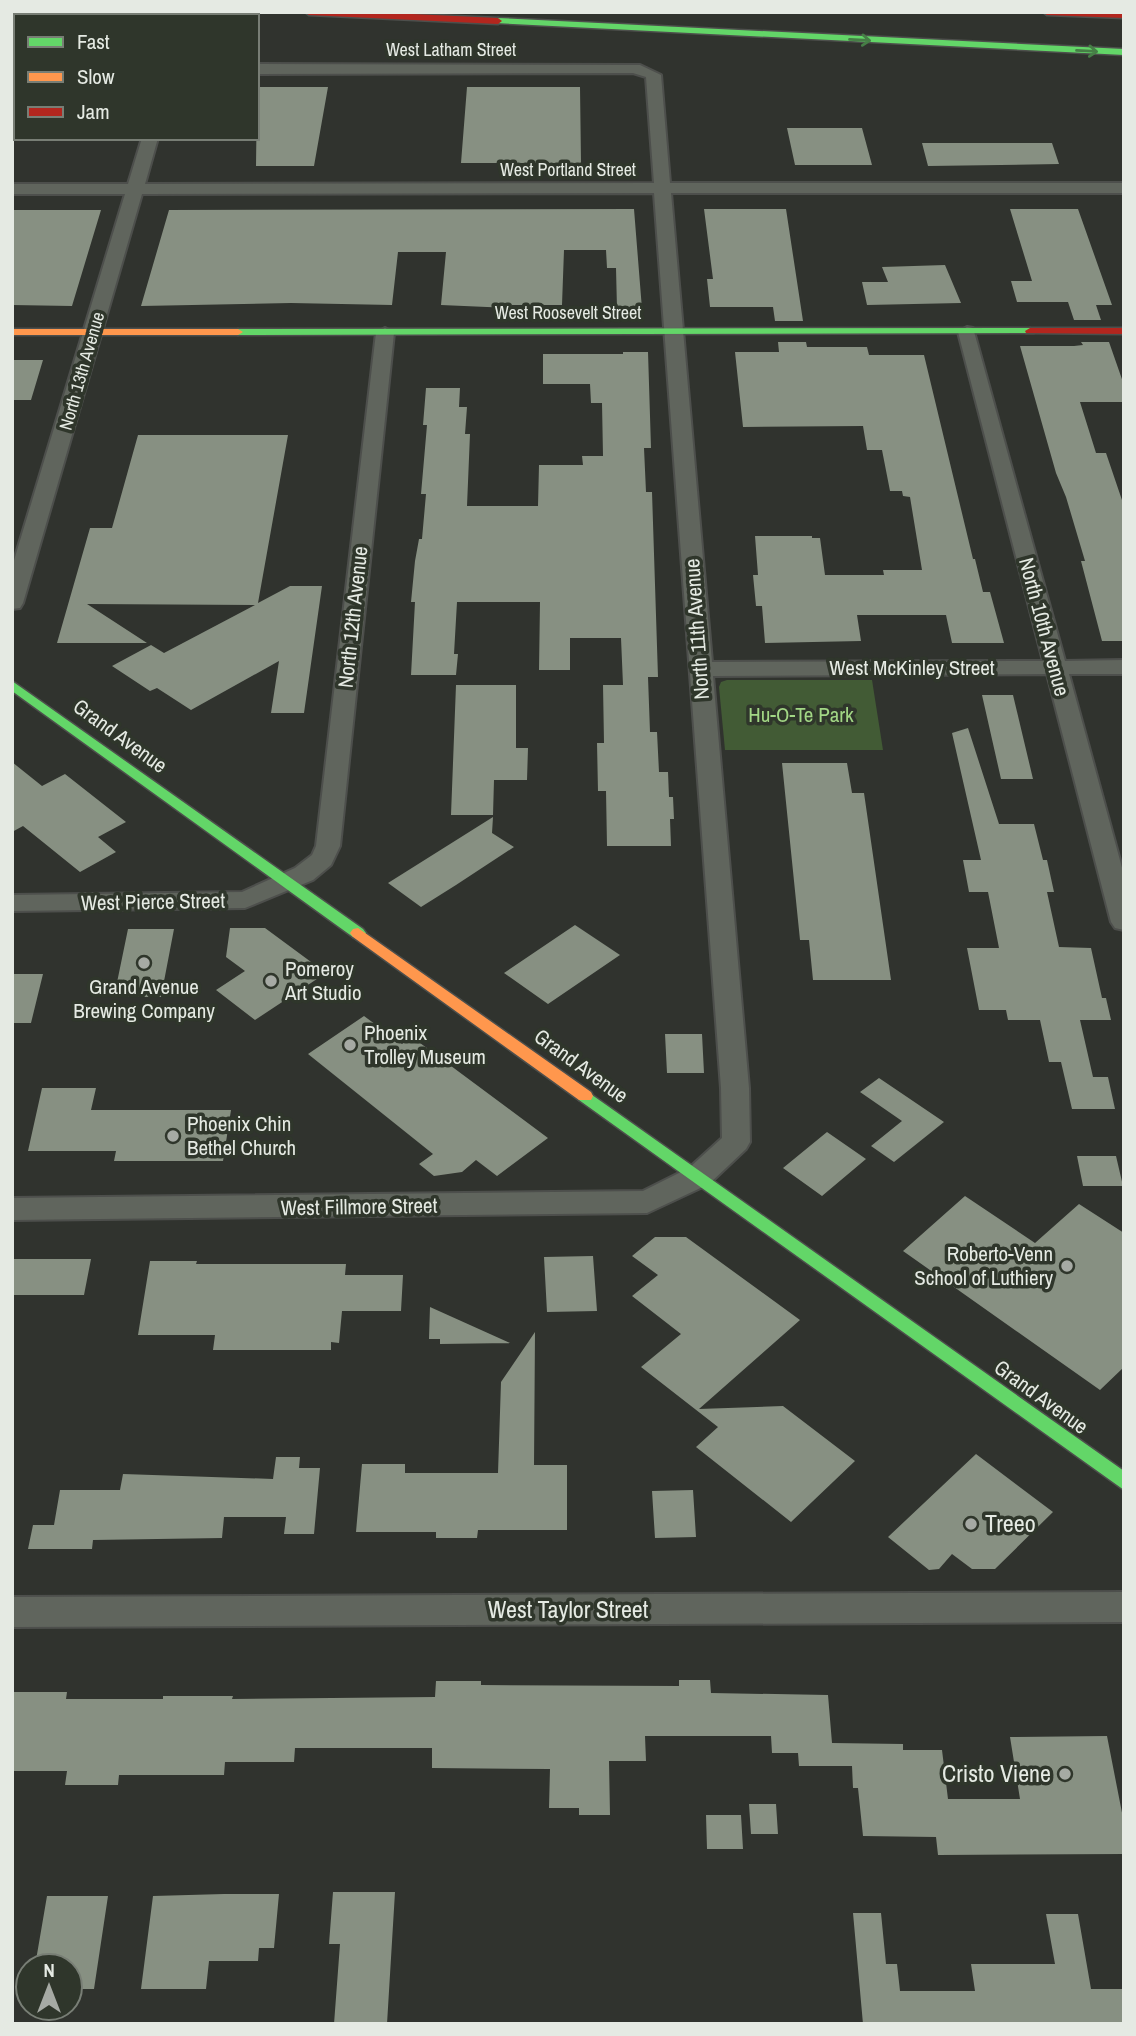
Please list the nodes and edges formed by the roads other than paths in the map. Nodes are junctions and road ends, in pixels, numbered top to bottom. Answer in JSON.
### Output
{"nodes":[{"id":1,"x":309,"y":12,"type":"edge"},
{"id":2,"x":527,"y":12,"type":"edge"},
{"id":3,"x":327,"y":13,"type":"edge"},
{"id":4,"x":1124,"y":15,"type":"edge"},
{"id":5,"x":1044,"y":19,"type":"edge"},
{"id":6,"x":1124,"y":30,"type":"edge"},
{"id":7,"x":1124,"y":38,"type":"edge"},
{"id":8,"x":673,"y":46,"type":"dead end"},
{"id":9,"x":1124,"y":52,"type":"edge"},
{"id":10,"x":259,"y":69,"type":"edge"},
{"id":11,"x":646,"y":71,"type":"joint"},
{"id":12,"x":149,"y":140,"type":"edge"},
{"id":13,"x":135,"y":188,"type":"junction"},
{"id":14,"x":1124,"y":188,"type":"edge"},
{"id":15,"x":12,"y":189,"type":"edge"},
{"id":16,"x":662,"y":189,"type":"junction"},
{"id":17,"x":1124,"y":331,"type":"edge"},
{"id":18,"x":12,"y":332,"type":"edge"},
{"id":19,"x":94,"y":332,"type":"junction"},
{"id":20,"x":676,"y":332,"type":"junction"},
{"id":21,"x":967,"y":332,"type":"junction"},
{"id":22,"x":385,"y":333,"type":"junction"},
{"id":23,"x":12,"y":603,"type":"edge"},
{"id":24,"x":1054,"y":667,"type":"junction"},
{"id":25,"x":1124,"y":667,"type":"edge"},
{"id":26,"x":700,"y":668,"type":"junction"},
{"id":27,"x":12,"y":685,"type":"edge"},
{"id":28,"x":290,"y":883,"type":"junction"},
{"id":29,"x":12,"y":903,"type":"edge"},
{"id":30,"x":1124,"y":922,"type":"edge"},
{"id":31,"x":699,"y":1176,"type":"junction"},
{"id":32,"x":12,"y":1209,"type":"edge"},
{"id":33,"x":1124,"y":1482,"type":"edge"},
{"id":34,"x":1124,"y":1607,"type":"edge"},
{"id":35,"x":12,"y":1612,"type":"edge"}],
"edges":[{"from":1,"to":3,"type":"main road"},
{"from":2,"to":7,"type":"main road"},
{"from":3,"to":8,"type":"main road"},
{"from":3,"to":9,"type":"main road","one_way":true},
{"from":4,"to":5,"type":"main road"},
{"from":5,"to":6,"type":"main road"},
{"from":10,"to":11,"type":"street","name":"West Latham Street"},
{"from":11,"to":16,"type":"street","name":"North 11th Avenue"},
{"from":12,"to":13,"type":"street","name":"North 13th Avenue"},
{"from":13,"to":15,"type":"street","name":"West Portland Street"},
{"from":13,"to":16,"type":"street","name":"West Portland Street"},
{"from":13,"to":19,"type":"street","name":"North 13th Avenue"},
{"from":14,"to":16,"type":"street","name":"West Portland Street"},
{"from":16,"to":20,"type":"street","name":"North 11th Avenue"},
{"from":17,"to":21,"type":"main road","name":"West Roosevelt Street"},
{"from":18,"to":19,"type":"main road","name":"West Roosevelt Street"},
{"from":19,"to":22,"type":"main road","name":"West Roosevelt Street"},
{"from":19,"to":23,"type":"street","name":"North 13th Avenue"},
{"from":20,"to":21,"type":"main road","name":"West Roosevelt Street"},
{"from":20,"to":22,"type":"main road","name":"West Roosevelt Street"},
{"from":20,"to":26,"type":"street","name":"North 11th Avenue"},
{"from":21,"to":24,"type":"street","name":"North 10th Avenue"},
{"from":22,"to":28,"type":"street","name":"North 12th Avenue"},
{"from":24,"to":25,"type":"street","name":"West McKinley Street"},
{"from":24,"to":26,"type":"street","name":"West McKinley Street"},
{"from":24,"to":30,"type":"street","name":"North 10th Avenue"},
{"from":26,"to":31,"type":"street","name":"North 11th Avenue"},
{"from":27,"to":28,"type":"main road","name":"Grand Avenue"},
{"from":28,"to":29,"type":"street","name":"West Pierce Street"},
{"from":28,"to":31,"type":"main road","name":"Grand Avenue"},
{"from":31,"to":32,"type":"street","name":"West Fillmore Street"},
{"from":31,"to":33,"type":"main road","name":"Grand Avenue"},
{"from":34,"to":35,"type":"street","name":"West Taylor Street"}]}
